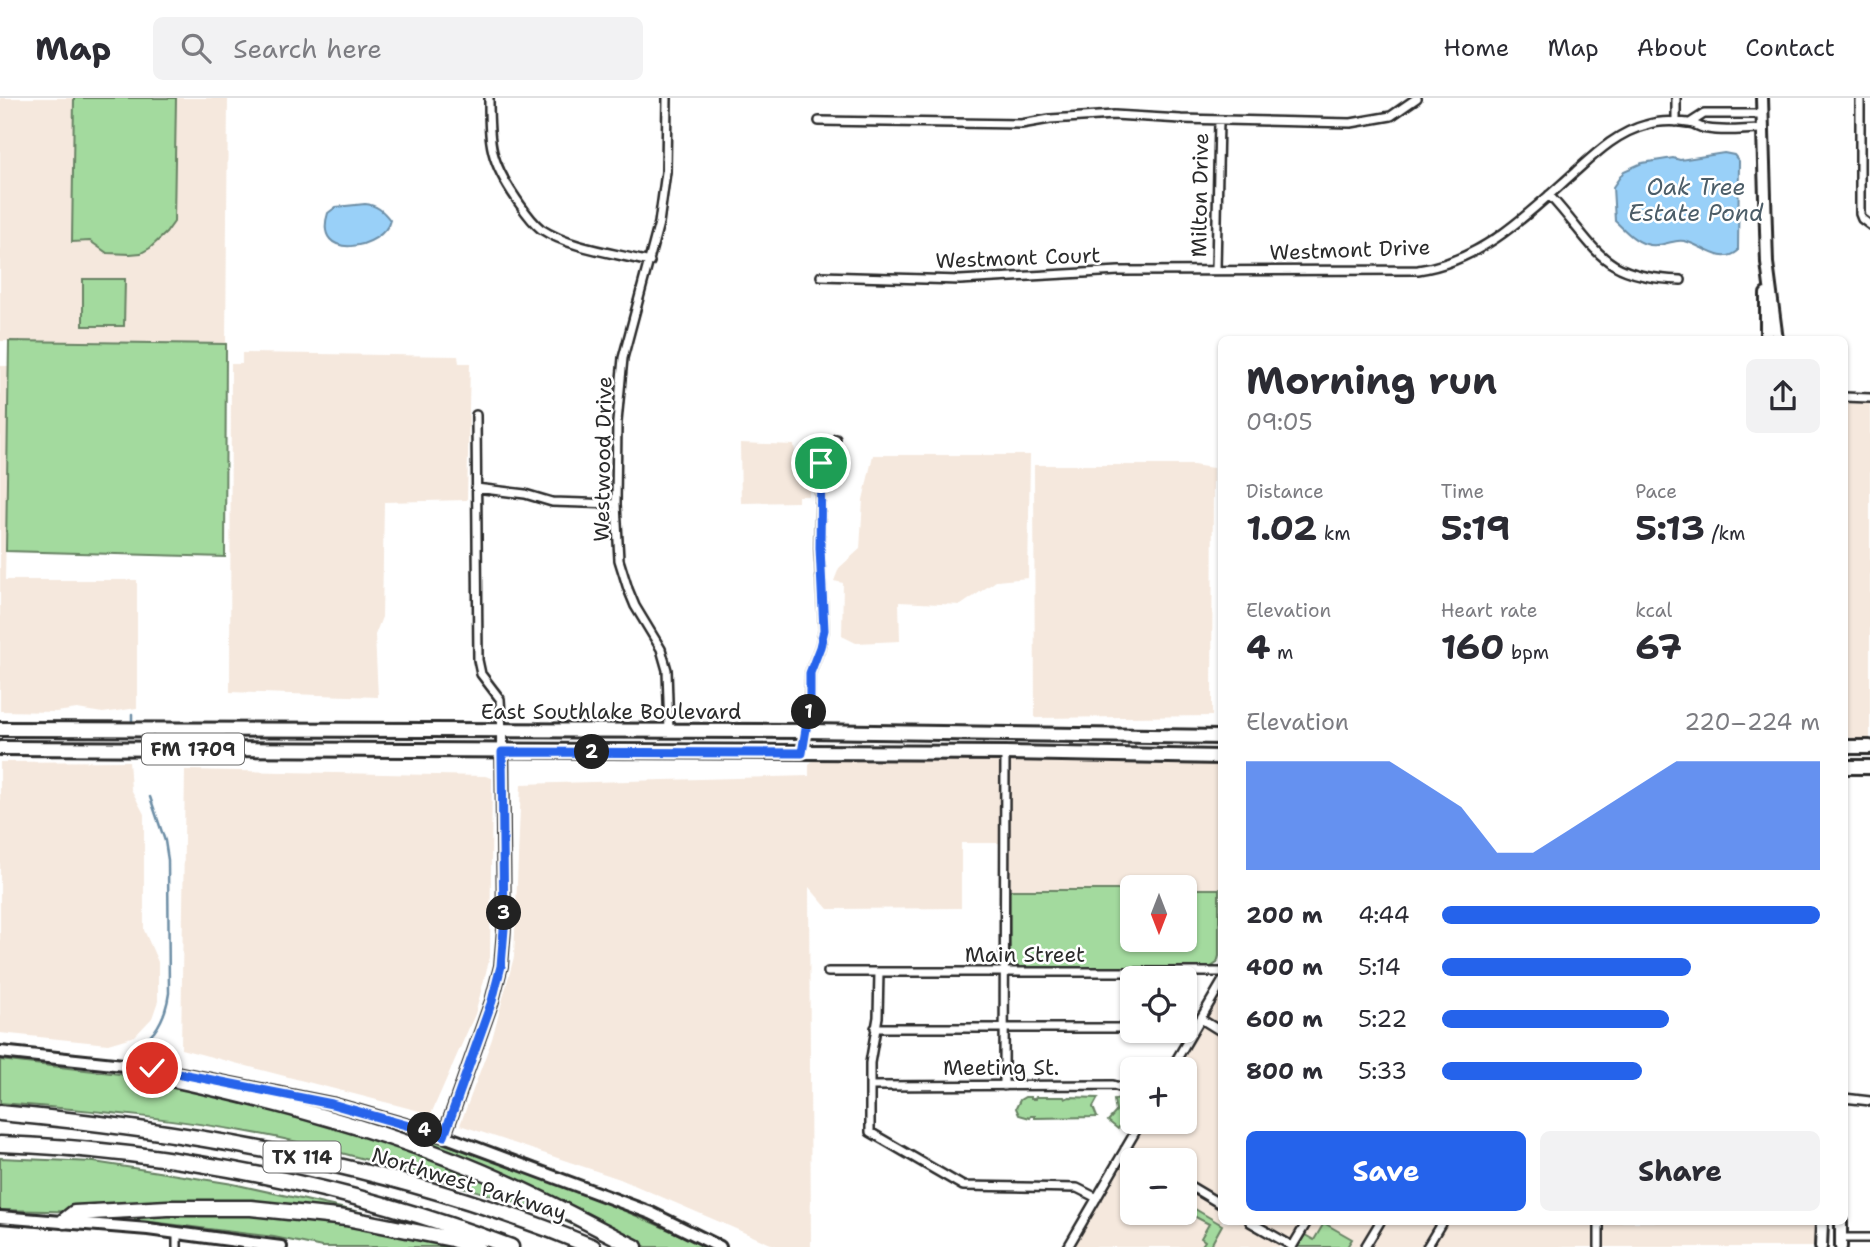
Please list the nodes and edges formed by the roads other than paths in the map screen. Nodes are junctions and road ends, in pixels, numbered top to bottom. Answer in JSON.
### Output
{"nodes":[{"id":1,"x":489,"y":98,"type":"edge"},
{"id":2,"x":667,"y":98,"type":"edge"},
{"id":3,"x":1676,"y":98,"type":"edge"},
{"id":4,"x":1762,"y":98,"type":"edge"},
{"id":5,"x":1860,"y":98,"type":"edge"},
{"id":6,"x":1414,"y":99,"type":"edge"},
{"id":7,"x":1762,"y":114,"type":"junction"},
{"id":8,"x":1219,"y":120,"type":"junction"},
{"id":9,"x":818,"y":121,"type":"dead end"},
{"id":10,"x":1676,"y":122,"type":"junction"},
{"id":11,"x":1690,"y":122,"type":"junction"},
{"id":12,"x":1762,"y":129,"type":"junction"},
{"id":13,"x":1549,"y":195,"type":"junction"},
{"id":14,"x":1870,"y":225,"type":"edge"},
{"id":15,"x":650,"y":262,"type":"junction"},
{"id":16,"x":1767,"y":263,"type":"junction"},
{"id":17,"x":1216,"y":270,"type":"junction"},
{"id":18,"x":821,"y":276,"type":"dead end"},
{"id":19,"x":1681,"y":280,"type":"dead end"},
{"id":20,"x":1766,"y":336,"type":"edge"},
{"id":21,"x":1776,"y":336,"type":"edge"},
{"id":22,"x":1848,"y":397,"type":"edge"},
{"id":23,"x":1870,"y":398,"type":"edge"},
{"id":24,"x":476,"y":415,"type":"dead end"},
{"id":25,"x":836,"y":439,"type":"dead end"},
{"id":26,"x":476,"y":488,"type":"junction"},
{"id":27,"x":616,"y":504,"type":"junction"},
{"id":28,"x":0,"y":729,"type":"edge"},
{"id":29,"x":502,"y":731,"type":"junction"},
{"id":30,"x":807,"y":731,"type":"junction"},
{"id":31,"x":669,"y":732,"type":"junction"},
{"id":32,"x":1218,"y":737,"type":"edge"},
{"id":33,"x":1848,"y":747,"type":"edge"},
{"id":34,"x":1870,"y":747,"type":"edge"},
{"id":35,"x":0,"y":748,"type":"edge"},
{"id":36,"x":502,"y":752,"type":"junction"},
{"id":37,"x":802,"y":753,"type":"junction"},
{"id":38,"x":1005,"y":753,"type":"junction"},
{"id":39,"x":1218,"y":757,"type":"edge"},
{"id":40,"x":1848,"y":767,"type":"edge"},
{"id":41,"x":1870,"y":767,"type":"edge"},
{"id":42,"x":828,"y":972,"type":"dead end"},
{"id":43,"x":879,"y":972,"type":"junction"},
{"id":44,"x":1005,"y":972,"type":"junction"},
{"id":45,"x":1218,"y":972,"type":"edge"},
{"id":46,"x":1218,"y":989,"type":"edge"},
{"id":47,"x":1201,"y":1018,"type":"junction"},
{"id":48,"x":1197,"y":1025,"type":"edge"},
{"id":49,"x":875,"y":1028,"type":"junction"},
{"id":50,"x":1004,"y":1028,"type":"junction"},
{"id":51,"x":1120,"y":1028,"type":"edge"},
{"id":52,"x":1218,"y":1029,"type":"edge"},
{"id":53,"x":0,"y":1052,"type":"edge"},
{"id":54,"x":152,"y":1068,"type":"junction"},
{"id":55,"x":870,"y":1086,"type":"junction"},
{"id":56,"x":1004,"y":1086,"type":"junction"},
{"id":57,"x":1120,"y":1087,"type":"edge"},
{"id":58,"x":1848,"y":1098,"type":"edge"},
{"id":59,"x":1870,"y":1101,"type":"edge"},
{"id":60,"x":0,"y":1113,"type":"edge"},
{"id":61,"x":444,"y":1136,"type":"junction"},
{"id":62,"x":0,"y":1144,"type":"edge"},
{"id":63,"x":1120,"y":1158,"type":"edge"},
{"id":64,"x":1197,"y":1190,"type":"edge"},
{"id":65,"x":1097,"y":1198,"type":"junction"},
{"id":66,"x":1218,"y":1203,"type":"edge"},
{"id":67,"x":0,"y":1217,"type":"edge"},
{"id":68,"x":64,"y":1221,"type":"junction"},
{"id":69,"x":1255,"y":1225,"type":"edge"},
{"id":70,"x":1305,"y":1225,"type":"edge"},
{"id":71,"x":1378,"y":1225,"type":"edge"},
{"id":72,"x":1440,"y":1225,"type":"edge"},
{"id":73,"x":1599,"y":1225,"type":"edge"},
{"id":74,"x":1822,"y":1225,"type":"edge"},
{"id":75,"x":177,"y":1232,"type":"junction"},
{"id":76,"x":1870,"y":1238,"type":"edge"},
{"id":77,"x":1841,"y":1242,"type":"edge"},
{"id":78,"x":177,"y":1247,"type":"edge"},
{"id":79,"x":281,"y":1247,"type":"edge"},
{"id":80,"x":477,"y":1247,"type":"edge"},
{"id":81,"x":510,"y":1247,"type":"edge"},
{"id":82,"x":593,"y":1247,"type":"edge"},
{"id":83,"x":635,"y":1247,"type":"edge"},
{"id":84,"x":720,"y":1247,"type":"edge"},
{"id":85,"x":1068,"y":1247,"type":"edge"},
{"id":86,"x":1292,"y":1247,"type":"edge"},
{"id":87,"x":1365,"y":1247,"type":"edge"},
{"id":88,"x":1427,"y":1247,"type":"edge"},
{"id":89,"x":1599,"y":1247,"type":"edge"},
{"id":90,"x":1821,"y":1247,"type":"edge"}],
"edges":[{"from":1,"to":15,"type":"street"},
{"from":2,"to":15,"type":"street","name":"Westwood Drive"},
{"from":3,"to":10,"type":"street"},
{"from":4,"to":7,"type":"main road"},
{"from":5,"to":14,"type":"street"},
{"from":6,"to":8,"type":"street"},
{"from":7,"to":11,"type":"street","name":"Westmont Drive"},
{"from":7,"to":12,"type":"main road"},
{"from":8,"to":9,"type":"street"},
{"from":8,"to":17,"type":"street","name":"Milton Drive"},
{"from":10,"to":11,"type":"street","name":"Westmont Drive"},
{"from":10,"to":13,"type":"street","name":"Westmont Drive"},
{"from":11,"to":12,"type":"street","name":"Westmont Drive"},
{"from":12,"to":16,"type":"main road"},
{"from":13,"to":17,"type":"street","name":"Westmont Drive"},
{"from":13,"to":19,"type":"street"},
{"from":15,"to":27,"type":"street","name":"Westwood Drive"},
{"from":16,"to":20,"type":"main road"},
{"from":16,"to":21,"type":"main road"},
{"from":17,"to":18,"type":"street","name":"Westmont Court"},
{"from":22,"to":23,"type":"street"},
{"from":24,"to":26,"type":"street"},
{"from":25,"to":30,"type":"street"},
{"from":26,"to":27,"type":"street"},
{"from":26,"to":29,"type":"street"},
{"from":27,"to":31,"type":"street","name":"Westwood Drive"},
{"from":28,"to":29,"type":"main road","name":"East Southlake Boulevard","number":"FM 1709"},
{"from":29,"to":31,"type":"main road","name":"East Southlake Boulevard","number":"FM 1709"},
{"from":29,"to":36,"type":"main road"},
{"from":30,"to":31,"type":"main road","name":"East Southlake Boulevard","number":"FM 1709"},
{"from":30,"to":32,"type":"main road","name":"East Southlake Boulevard","number":"FM 1709"},
{"from":30,"to":37,"type":"street"},
{"from":33,"to":34,"type":"main road"},
{"from":35,"to":36,"type":"main road","name":"East Southlake Boulevard","number":"FM 1709"},
{"from":36,"to":37,"type":"main road","name":"East Southlake Boulevard","number":"FM 1709"},
{"from":36,"to":61,"type":"main road"},
{"from":37,"to":38,"type":"main road","name":"East Southlake Boulevard","number":"FM 1709"},
{"from":38,"to":39,"type":"main road","name":"East Southlake Boulevard","number":"FM 1709"},
{"from":38,"to":44,"type":"street"},
{"from":40,"to":41,"type":"main road"},
{"from":42,"to":43,"type":"street","name":"Main Street"},
{"from":43,"to":44,"type":"street","name":"Main Street"},
{"from":43,"to":49,"type":"street"},
{"from":44,"to":45,"type":"street","name":"Main Street"},
{"from":44,"to":50,"type":"street"},
{"from":46,"to":47,"type":"street"},
{"from":47,"to":48,"type":"street"},
{"from":47,"to":52,"type":"street"},
{"from":49,"to":50,"type":"street"},
{"from":49,"to":55,"type":"street"},
{"from":50,"to":51,"type":"street"},
{"from":50,"to":56,"type":"street"},
{"from":53,"to":54,"type":"main road"},
{"from":54,"to":61,"type":"main road"},
{"from":54,"to":83,"type":"highway"},
{"from":55,"to":56,"type":"street","name":"Meeting St."},
{"from":55,"to":65,"type":"street"},
{"from":56,"to":57,"type":"street","name":"Meeting St."},
{"from":58,"to":59,"type":"street"},
{"from":60,"to":82,"type":"highway","name":"Northwest Parkway","number":"TX 114"},
{"from":61,"to":84,"type":"main road"},
{"from":62,"to":81,"type":"highway","number":"TX 114"},
{"from":63,"to":65,"type":"street"},
{"from":64,"to":66,"type":"street"},
{"from":65,"to":85,"type":"street"},
{"from":67,"to":68,"type":"main road"},
{"from":68,"to":75,"type":"main road"},
{"from":68,"to":80,"type":"highway"},
{"from":69,"to":86,"type":"street"},
{"from":70,"to":86,"type":"street"},
{"from":71,"to":87,"type":"street"},
{"from":72,"to":88,"type":"street"},
{"from":73,"to":89,"type":"street"},
{"from":74,"to":90,"type":"main road"},
{"from":75,"to":78,"type":"street"},
{"from":75,"to":79,"type":"main road"},
{"from":76,"to":77,"type":"street"}]}
